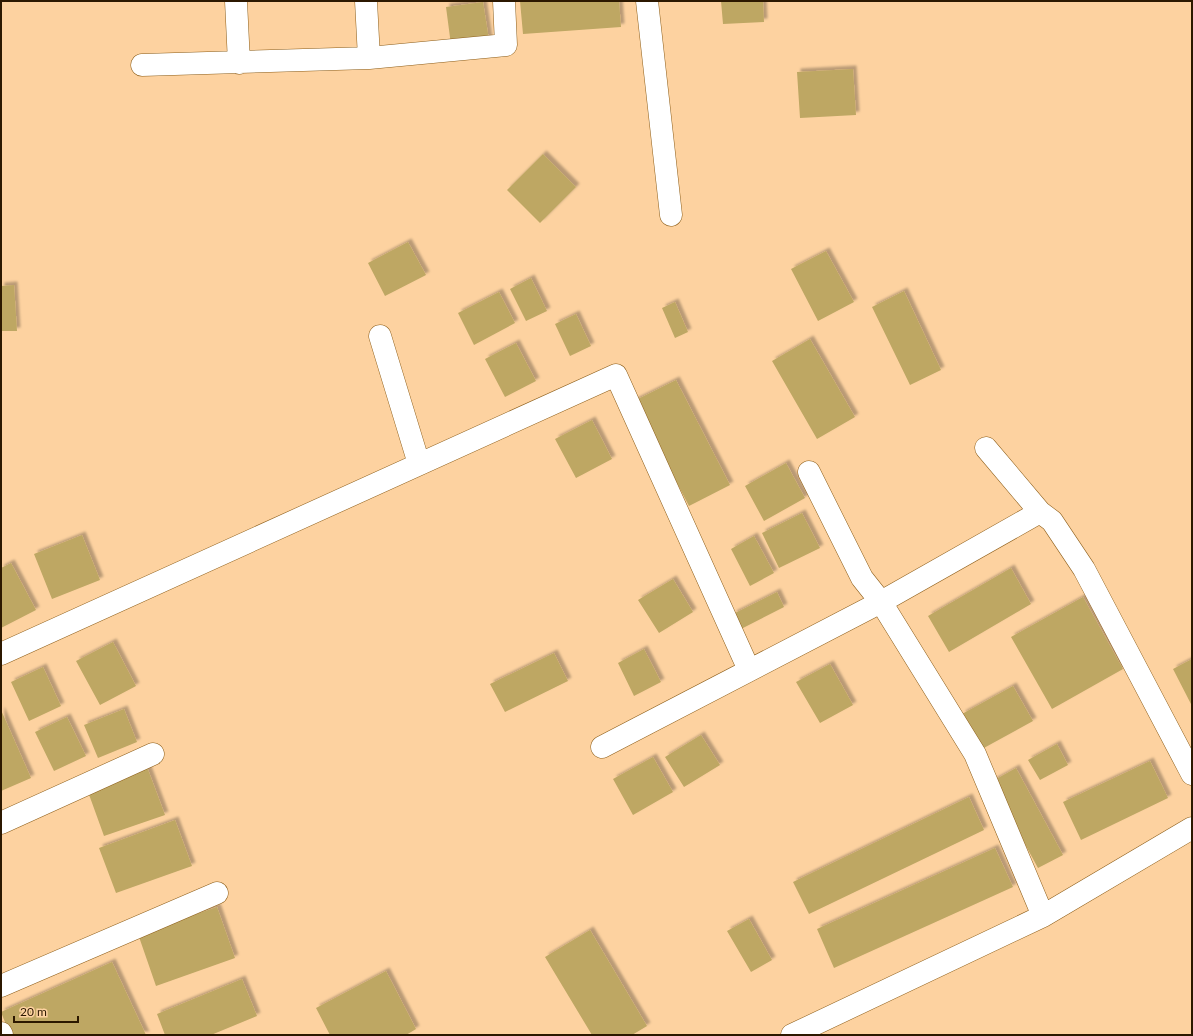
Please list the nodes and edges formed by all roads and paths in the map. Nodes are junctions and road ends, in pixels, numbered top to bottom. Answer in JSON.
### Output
{"nodes":[{"id":1,"x":236,"y":1,"type":"edge"},
{"id":2,"x":366,"y":1,"type":"edge"},
{"id":3,"x":504,"y":1,"type":"edge"},
{"id":4,"x":647,"y":1,"type":"edge"},
{"id":5,"x":369,"y":58,"type":"junction"},
{"id":6,"x":239,"y":63,"type":"junction"},
{"id":7,"x":142,"y":65,"type":"dead end"},
{"id":8,"x":670,"y":215,"type":"dead end"},
{"id":9,"x":380,"y":336,"type":"dead end"},
{"id":10,"x":986,"y":448,"type":"dead end"},
{"id":11,"x":419,"y":464,"type":"junction"},
{"id":12,"x":809,"y":472,"type":"dead end"},
{"id":13,"x":1040,"y":512,"type":"junction"},
{"id":14,"x":881,"y":602,"type":"junction"},
{"id":15,"x":1,"y":654,"type":"edge"},
{"id":16,"x":749,"y":670,"type":"junction"},
{"id":17,"x":602,"y":747,"type":"dead end"},
{"id":18,"x":153,"y":754,"type":"dead end"},
{"id":19,"x":1192,"y":774,"type":"edge"},
{"id":20,"x":1,"y":823,"type":"edge"},
{"id":21,"x":1192,"y":828,"type":"edge"},
{"id":22,"x":217,"y":892,"type":"dead end"},
{"id":23,"x":1043,"y":916,"type":"junction"},
{"id":24,"x":1,"y":986,"type":"edge"},
{"id":25,"x":792,"y":1035,"type":"edge"}],
"edges":[{"from":1,"to":6,"type":"street"},
{"from":2,"to":5,"type":"street"},
{"from":3,"to":5,"type":"street"},
{"from":4,"to":8,"type":"street"},
{"from":5,"to":6,"type":"street"},
{"from":6,"to":7,"type":"street"},
{"from":9,"to":11,"type":"street"},
{"from":10,"to":13,"type":"street"},
{"from":11,"to":15,"type":"street"},
{"from":11,"to":16,"type":"street"},
{"from":12,"to":14,"type":"street"},
{"from":13,"to":14,"type":"street"},
{"from":13,"to":19,"type":"street"},
{"from":14,"to":16,"type":"street"},
{"from":14,"to":23,"type":"street"},
{"from":16,"to":17,"type":"street"},
{"from":18,"to":20,"type":"street"},
{"from":21,"to":23,"type":"street"},
{"from":22,"to":24,"type":"street"},
{"from":23,"to":25,"type":"street"}]}
